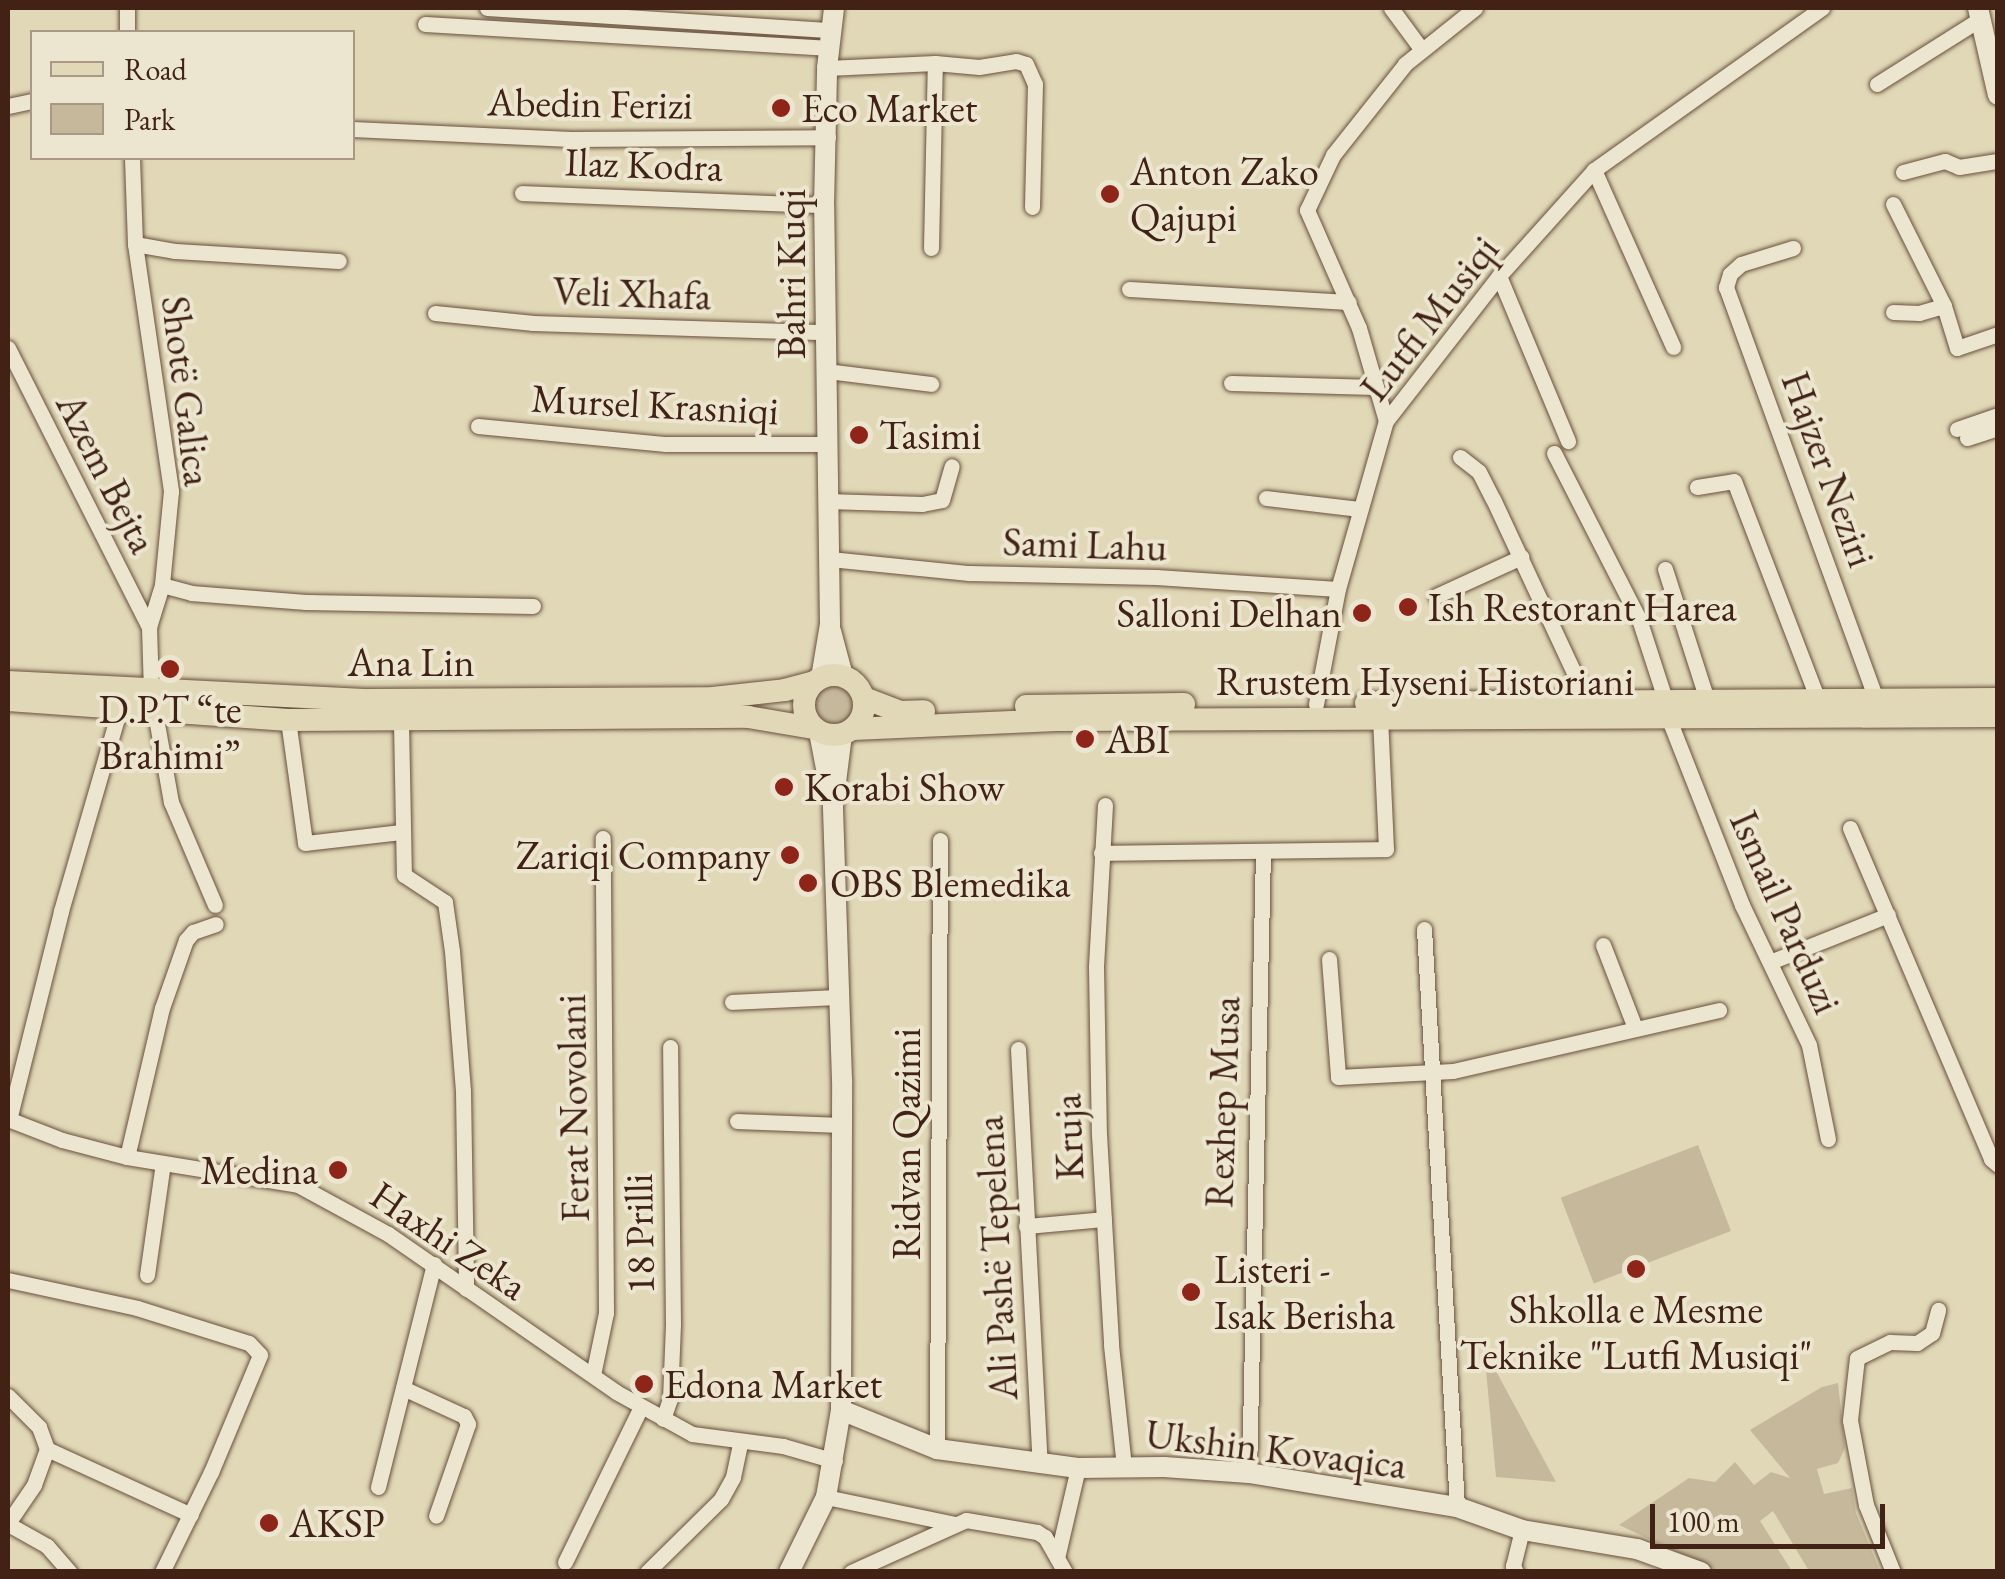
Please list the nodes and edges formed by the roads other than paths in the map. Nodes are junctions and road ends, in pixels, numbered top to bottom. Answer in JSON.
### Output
{"nodes":[{"id":1,"x":488,"y":8,"type":"edge"},
{"id":2,"x":834,"y":8,"type":"edge"},
{"id":3,"x":1391,"y":8,"type":"edge"},
{"id":4,"x":1475,"y":8,"type":"edge"},
{"id":5,"x":1822,"y":8,"type":"edge"},
{"id":6,"x":1980,"y":13,"type":"edge"},
{"id":7,"x":425,"y":24,"type":"dead end"},
{"id":8,"x":829,"y":49,"type":"junction"},
{"id":9,"x":1422,"y":50,"type":"junction"},
{"id":10,"x":934,"y":63,"type":"junction"},
{"id":11,"x":1994,"y":71,"type":"edge"},
{"id":12,"x":1878,"y":84,"type":"dead end"},
{"id":13,"x":1998,"y":95,"type":"edge"},
{"id":14,"x":355,"y":128,"type":"edge"},
{"id":15,"x":828,"y":137,"type":"junction"},
{"id":16,"x":132,"y":160,"type":"edge"},
{"id":17,"x":1998,"y":162,"type":"edge"},
{"id":18,"x":1594,"y":170,"type":"junction"},
{"id":19,"x":1903,"y":172,"type":"dead end"},
{"id":20,"x":522,"y":192,"type":"dead end"},
{"id":21,"x":1893,"y":204,"type":"dead end"},
{"id":22,"x":824,"y":206,"type":"junction"},
{"id":23,"x":1032,"y":206,"type":"dead end"},
{"id":24,"x":135,"y":244,"type":"junction"},
{"id":25,"x":931,"y":248,"type":"dead end"},
{"id":26,"x":1792,"y":248,"type":"dead end"},
{"id":27,"x":338,"y":262,"type":"dead end"},
{"id":28,"x":1499,"y":276,"type":"junction"},
{"id":29,"x":1129,"y":288,"type":"dead end"},
{"id":30,"x":1348,"y":302,"type":"junction"},
{"id":31,"x":1944,"y":306,"type":"junction"},
{"id":32,"x":1893,"y":312,"type":"dead end"},
{"id":33,"x":436,"y":313,"type":"dead end"},
{"id":34,"x":826,"y":332,"type":"junction"},
{"id":35,"x":1998,"y":334,"type":"edge"},
{"id":36,"x":1673,"y":347,"type":"dead end"},
{"id":37,"x":8,"y":348,"type":"edge"},
{"id":38,"x":827,"y":370,"type":"junction"},
{"id":39,"x":1230,"y":383,"type":"dead end"},
{"id":40,"x":931,"y":384,"type":"dead end"},
{"id":41,"x":1376,"y":387,"type":"junction"},
{"id":42,"x":1998,"y":415,"type":"edge"},
{"id":43,"x":1386,"y":421,"type":"junction"},
{"id":44,"x":478,"y":426,"type":"dead end"},
{"id":45,"x":1998,"y":428,"type":"edge"},
{"id":46,"x":1568,"y":441,"type":"dead end"},
{"id":47,"x":828,"y":444,"type":"junction"},
{"id":48,"x":1554,"y":453,"type":"dead end"},
{"id":49,"x":1460,"y":456,"type":"dead end"},
{"id":50,"x":952,"y":466,"type":"dead end"},
{"id":51,"x":1698,"y":488,"type":"dead end"},
{"id":52,"x":1266,"y":498,"type":"dead end"},
{"id":53,"x":828,"y":501,"type":"junction"},
{"id":54,"x":1360,"y":510,"type":"junction"},
{"id":55,"x":1521,"y":557,"type":"junction"},
{"id":56,"x":830,"y":558,"type":"junction"},
{"id":57,"x":1664,"y":568,"type":"dead end"},
{"id":58,"x":162,"y":585,"type":"junction"},
{"id":59,"x":1338,"y":589,"type":"junction"},
{"id":60,"x":1436,"y":596,"type":"dead end"},
{"id":61,"x":532,"y":606,"type":"dead end"},
{"id":62,"x":150,"y":627,"type":"junction"},
{"id":63,"x":826,"y":679,"type":"junction"},
{"id":64,"x":8,"y":682,"type":"edge"},
{"id":65,"x":864,"y":698,"type":"junction"},
{"id":66,"x":1586,"y":698,"type":"junction"},
{"id":67,"x":1998,"y":698,"type":"edge"},
{"id":68,"x":8,"y":700,"type":"edge"},
{"id":69,"x":1707,"y":700,"type":"junction"},
{"id":70,"x":1818,"y":700,"type":"junction"},
{"id":71,"x":1877,"y":700,"type":"junction"},
{"id":72,"x":154,"y":701,"type":"junction"},
{"id":73,"x":1316,"y":704,"type":"junction"},
{"id":74,"x":120,"y":708,"type":"junction"},
{"id":75,"x":1666,"y":708,"type":"junction"},
{"id":76,"x":1998,"y":716,"type":"edge"},
{"id":77,"x":1380,"y":718,"type":"junction"},
{"id":78,"x":288,"y":720,"type":"junction"},
{"id":79,"x":401,"y":722,"type":"junction"},
{"id":80,"x":832,"y":731,"type":"junction"},
{"id":81,"x":1105,"y":805,"type":"dead end"},
{"id":82,"x":1850,"y":828,"type":"dead end"},
{"id":83,"x":402,"y":832,"type":"junction"},
{"id":84,"x":603,"y":838,"type":"dead end"},
{"id":85,"x":940,"y":840,"type":"dead end"},
{"id":86,"x":1101,"y":853,"type":"junction"},
{"id":87,"x":1262,"y":853,"type":"junction"},
{"id":88,"x":215,"y":905,"type":"dead end"},
{"id":89,"x":1888,"y":914,"type":"junction"},
{"id":90,"x":216,"y":924,"type":"dead end"},
{"id":91,"x":1424,"y":930,"type":"dead end"},
{"id":92,"x":1602,"y":945,"type":"dead end"},
{"id":93,"x":1329,"y":960,"type":"dead end"},
{"id":94,"x":1770,"y":962,"type":"junction"},
{"id":95,"x":840,"y":997,"type":"junction"},
{"id":96,"x":732,"y":1002,"type":"dead end"},
{"id":97,"x":1718,"y":1010,"type":"dead end"},
{"id":98,"x":1635,"y":1028,"type":"junction"},
{"id":99,"x":670,"y":1047,"type":"dead end"},
{"id":100,"x":1018,"y":1049,"type":"dead end"},
{"id":101,"x":1432,"y":1072,"type":"junction"},
{"id":102,"x":8,"y":1119,"type":"edge"},
{"id":103,"x":737,"y":1121,"type":"dead end"},
{"id":104,"x":842,"y":1125,"type":"junction"},
{"id":105,"x":1828,"y":1138,"type":"dead end"},
{"id":106,"x":126,"y":1157,"type":"junction"},
{"id":107,"x":163,"y":1163,"type":"junction"},
{"id":108,"x":1998,"y":1165,"type":"edge"},
{"id":109,"x":1104,"y":1219,"type":"junction"},
{"id":110,"x":1026,"y":1226,"type":"junction"},
{"id":111,"x":434,"y":1264,"type":"junction"},
{"id":112,"x":147,"y":1275,"type":"dead end"},
{"id":113,"x":8,"y":1280,"type":"edge"},
{"id":114,"x":466,"y":1289,"type":"junction"},
{"id":115,"x":1938,"y":1310,"type":"dead end"},
{"id":116,"x":593,"y":1375,"type":"junction"},
{"id":117,"x":404,"y":1388,"type":"junction"},
{"id":118,"x":8,"y":1396,"type":"edge"},
{"id":119,"x":641,"y":1407,"type":"junction"},
{"id":120,"x":841,"y":1410,"type":"junction"},
{"id":121,"x":664,"y":1419,"type":"junction"},
{"id":122,"x":740,"y":1444,"type":"junction"},
{"id":123,"x":47,"y":1449,"type":"junction"},
{"id":124,"x":937,"y":1449,"type":"junction"},
{"id":125,"x":835,"y":1461,"type":"junction"},
{"id":126,"x":1040,"y":1464,"type":"junction"},
{"id":127,"x":1124,"y":1466,"type":"junction"},
{"id":128,"x":1078,"y":1468,"type":"junction"},
{"id":129,"x":1248,"y":1473,"type":"junction"},
{"id":130,"x":378,"y":1487,"type":"dead end"},
{"id":131,"x":826,"y":1496,"type":"junction"},
{"id":132,"x":1457,"y":1507,"type":"junction"},
{"id":133,"x":192,"y":1515,"type":"junction"},
{"id":134,"x":436,"y":1516,"type":"dead end"},
{"id":135,"x":8,"y":1523,"type":"edge"},
{"id":136,"x":955,"y":1524,"type":"junction"},
{"id":137,"x":1522,"y":1530,"type":"junction"},
{"id":138,"x":564,"y":1562,"type":"dead end"},
{"id":139,"x":1061,"y":1565,"type":"edge"},
{"id":140,"x":70,"y":1572,"type":"edge"},
{"id":141,"x":162,"y":1572,"type":"edge"},
{"id":142,"x":648,"y":1572,"type":"edge"},
{"id":143,"x":789,"y":1572,"type":"edge"},
{"id":144,"x":851,"y":1572,"type":"edge"},
{"id":145,"x":1516,"y":1572,"type":"edge"},
{"id":146,"x":1702,"y":1572,"type":"edge"},
{"id":147,"x":1893,"y":1572,"type":"edge"}],
"edges":[{"from":1,"to":8,"type":"street"},
{"from":2,"to":8,"type":"street","name":"Bahri Kuqi"},
{"from":3,"to":9,"type":"street"},
{"from":4,"to":9,"type":"street"},
{"from":5,"to":18,"type":"street","name":"Lutfi Musiqi"},
{"from":6,"to":11,"type":"street"},
{"from":6,"to":12,"type":"street"},
{"from":7,"to":8,"type":"street"},
{"from":8,"to":10,"type":"street"},
{"from":8,"to":15,"type":"street","name":"Bahri Kuqi"},
{"from":9,"to":30,"type":"street"},
{"from":10,"to":23,"type":"street"},
{"from":10,"to":25,"type":"street"},
{"from":11,"to":13,"type":"street"},
{"from":14,"to":15,"type":"street","name":"Abedin Ferizi"},
{"from":15,"to":22,"type":"street","name":"Bahri Kuqi"},
{"from":16,"to":24,"type":"street","name":"Shotë Galica"},
{"from":17,"to":19,"type":"street"},
{"from":18,"to":28,"type":"street","name":"Lutfi Musiqi"},
{"from":18,"to":36,"type":"street"},
{"from":20,"to":22,"type":"street","name":"Ilaz Kodra"},
{"from":21,"to":31,"type":"street"},
{"from":22,"to":34,"type":"street","name":"Bahri Kuqi"},
{"from":24,"to":27,"type":"street"},
{"from":24,"to":58,"type":"street","name":"Shotë Galica"},
{"from":26,"to":71,"type":"street","name":"Hajzer Neziri"},
{"from":28,"to":43,"type":"street","name":"Lutfi Musiqi"},
{"from":28,"to":46,"type":"street"},
{"from":29,"to":30,"type":"street"},
{"from":30,"to":41,"type":"street"},
{"from":31,"to":32,"type":"street"},
{"from":31,"to":35,"type":"street"},
{"from":33,"to":34,"type":"street","name":"Veli Xhafa"},
{"from":34,"to":38,"type":"street","name":"Bahri Kuqi"},
{"from":37,"to":62,"type":"street","name":"Azem Bejta"},
{"from":38,"to":40,"type":"street"},
{"from":38,"to":47,"type":"street","name":"Bahri Kuqi"},
{"from":39,"to":41,"type":"street"},
{"from":41,"to":43,"type":"street"},
{"from":42,"to":45,"type":"street"},
{"from":43,"to":54,"type":"street","name":"Lutfi Musiqi"},
{"from":44,"to":47,"type":"street","name":"Mursel Krasniqi"},
{"from":47,"to":53,"type":"street","name":"Bahri Kuqi"},
{"from":48,"to":75,"type":"street","name":"Ismail Parduzi"},
{"from":49,"to":55,"type":"street"},
{"from":50,"to":53,"type":"street"},
{"from":51,"to":70,"type":"street"},
{"from":52,"to":54,"type":"street"},
{"from":53,"to":56,"type":"street","name":"Bahri Kuqi"},
{"from":54,"to":59,"type":"street","name":"Lutfi Musiqi"},
{"from":55,"to":60,"type":"street"},
{"from":55,"to":66,"type":"street"},
{"from":56,"to":59,"type":"street","name":"Sami Lahu"},
{"from":56,"to":63,"type":"street","name":"Bahri Kuqi"},
{"from":57,"to":69,"type":"street","name":"Rrustem Hyseni Historiani"},
{"from":58,"to":61,"type":"street"},
{"from":58,"to":62,"type":"street","name":"Shotë Galica"},
{"from":59,"to":73,"type":"street","name":"Lutfi Musiqi"},
{"from":62,"to":72,"type":"street","name":"Shotë Galica"},
{"from":63,"to":65,"type":"main road"},
{"from":63,"to":72,"type":"main road","name":"Ana Lin"},
{"from":63,"to":80,"type":"main road"},
{"from":64,"to":72,"type":"main road","name":"Ana Lin"},
{"from":65,"to":73,"type":"main road","name":"Rrustem Hyseni Historiani"},
{"from":65,"to":80,"type":"main road"},
{"from":66,"to":73,"type":"main road","name":"Rrustem Hyseni Historiani"},
{"from":66,"to":75,"type":"main road","name":"Rrustem Hyseni Historiani"},
{"from":67,"to":71,"type":"main road","name":"Rrustem Hyseni Historiani"},
{"from":68,"to":74,"type":"main road","name":"Ana Lin"},
{"from":69,"to":70,"type":"main road","name":"Rrustem Hyseni Historiani"},
{"from":69,"to":75,"type":"main road","name":"Rrustem Hyseni Historiani"},
{"from":70,"to":71,"type":"main road","name":"Rrustem Hyseni Historiani"},
{"from":72,"to":74,"type":"main road","name":"Ana Lin"},
{"from":72,"to":78,"type":"main road","name":"Ana Lin"},
{"from":72,"to":88,"type":"street","name":"Shotë Galica"},
{"from":74,"to":102,"type":"street"},
{"from":75,"to":76,"type":"main road","name":"Rrustem Hyseni Historiani"},
{"from":75,"to":77,"type":"main road","name":"Rrustem Hyseni Historiani"},
{"from":75,"to":94,"type":"street","name":"Ismail Parduzi"},
{"from":77,"to":80,"type":"main road","name":"Rrustem Hyseni Historiani"},
{"from":77,"to":87,"type":"street"},
{"from":78,"to":79,"type":"main road","name":"Ana Lin"},
{"from":78,"to":83,"type":"street"},
{"from":79,"to":80,"type":"main road","name":"Ana Lin"},
{"from":79,"to":83,"type":"street"},
{"from":80,"to":95,"type":"street"},
{"from":81,"to":86,"type":"street","name":"Kruja"},
{"from":82,"to":89,"type":"street"},
{"from":83,"to":114,"type":"street"},
{"from":84,"to":116,"type":"street","name":"Ferat Novolani"},
{"from":85,"to":124,"type":"street","name":"Ridvan Qazimi"},
{"from":86,"to":87,"type":"street"},
{"from":86,"to":109,"type":"street","name":"Kruja"},
{"from":87,"to":129,"type":"street","name":"Rexhep Musa"},
{"from":89,"to":94,"type":"street"},
{"from":89,"to":108,"type":"street"},
{"from":90,"to":106,"type":"street"},
{"from":91,"to":101,"type":"street"},
{"from":92,"to":98,"type":"street"},
{"from":93,"to":101,"type":"street"},
{"from":94,"to":105,"type":"street","name":"Ismail Parduzi"},
{"from":95,"to":96,"type":"street"},
{"from":95,"to":104,"type":"street"},
{"from":97,"to":98,"type":"street"},
{"from":98,"to":101,"type":"street"},
{"from":99,"to":121,"type":"street","name":"18 Prilli"},
{"from":100,"to":110,"type":"street","name":"Ali Pashë Tepelena"},
{"from":101,"to":132,"type":"street"},
{"from":102,"to":106,"type":"street","name":"Haxhi Zeka"},
{"from":103,"to":104,"type":"street"},
{"from":104,"to":120,"type":"street"},
{"from":106,"to":107,"type":"street","name":"Haxhi Zeka"},
{"from":107,"to":111,"type":"street","name":"Haxhi Zeka"},
{"from":107,"to":112,"type":"street"},
{"from":109,"to":110,"type":"street"},
{"from":109,"to":127,"type":"street","name":"Kruja"},
{"from":110,"to":126,"type":"street","name":"Ali Pashë Tepelena"},
{"from":111,"to":114,"type":"street","name":"Haxhi Zeka"},
{"from":111,"to":117,"type":"street"},
{"from":113,"to":133,"type":"street"},
{"from":114,"to":116,"type":"street","name":"Haxhi Zeka"},
{"from":115,"to":147,"type":"street"},
{"from":116,"to":119,"type":"street","name":"Haxhi Zeka"},
{"from":117,"to":130,"type":"street"},
{"from":117,"to":134,"type":"street"},
{"from":118,"to":123,"type":"street"},
{"from":119,"to":121,"type":"street","name":"Haxhi Zeka"},
{"from":119,"to":138,"type":"street"},
{"from":120,"to":124,"type":"street","name":"Ukshin Kovaqica"},
{"from":120,"to":125,"type":"street"},
{"from":121,"to":122,"type":"street","name":"Haxhi Zeka"},
{"from":122,"to":125,"type":"street","name":"Haxhi Zeka"},
{"from":122,"to":142,"type":"street"},
{"from":123,"to":133,"type":"street"},
{"from":123,"to":135,"type":"street"},
{"from":124,"to":126,"type":"street","name":"Ukshin Kovaqica"},
{"from":125,"to":131,"type":"street"},
{"from":126,"to":128,"type":"street","name":"Ukshin Kovaqica"},
{"from":127,"to":128,"type":"street","name":"Ukshin Kovaqica"},
{"from":127,"to":129,"type":"street","name":"Ukshin Kovaqica"},
{"from":128,"to":139,"type":"street"},
{"from":129,"to":132,"type":"street","name":"Ukshin Kovaqica"},
{"from":131,"to":136,"type":"street"},
{"from":131,"to":143,"type":"street"},
{"from":132,"to":137,"type":"street","name":"Ukshin Kovaqica"},
{"from":133,"to":141,"type":"street"},
{"from":135,"to":140,"type":"street"},
{"from":136,"to":139,"type":"street"},
{"from":136,"to":144,"type":"street"},
{"from":137,"to":145,"type":"street"},
{"from":137,"to":146,"type":"street","name":"Ukshin Kovaqica"}]}
